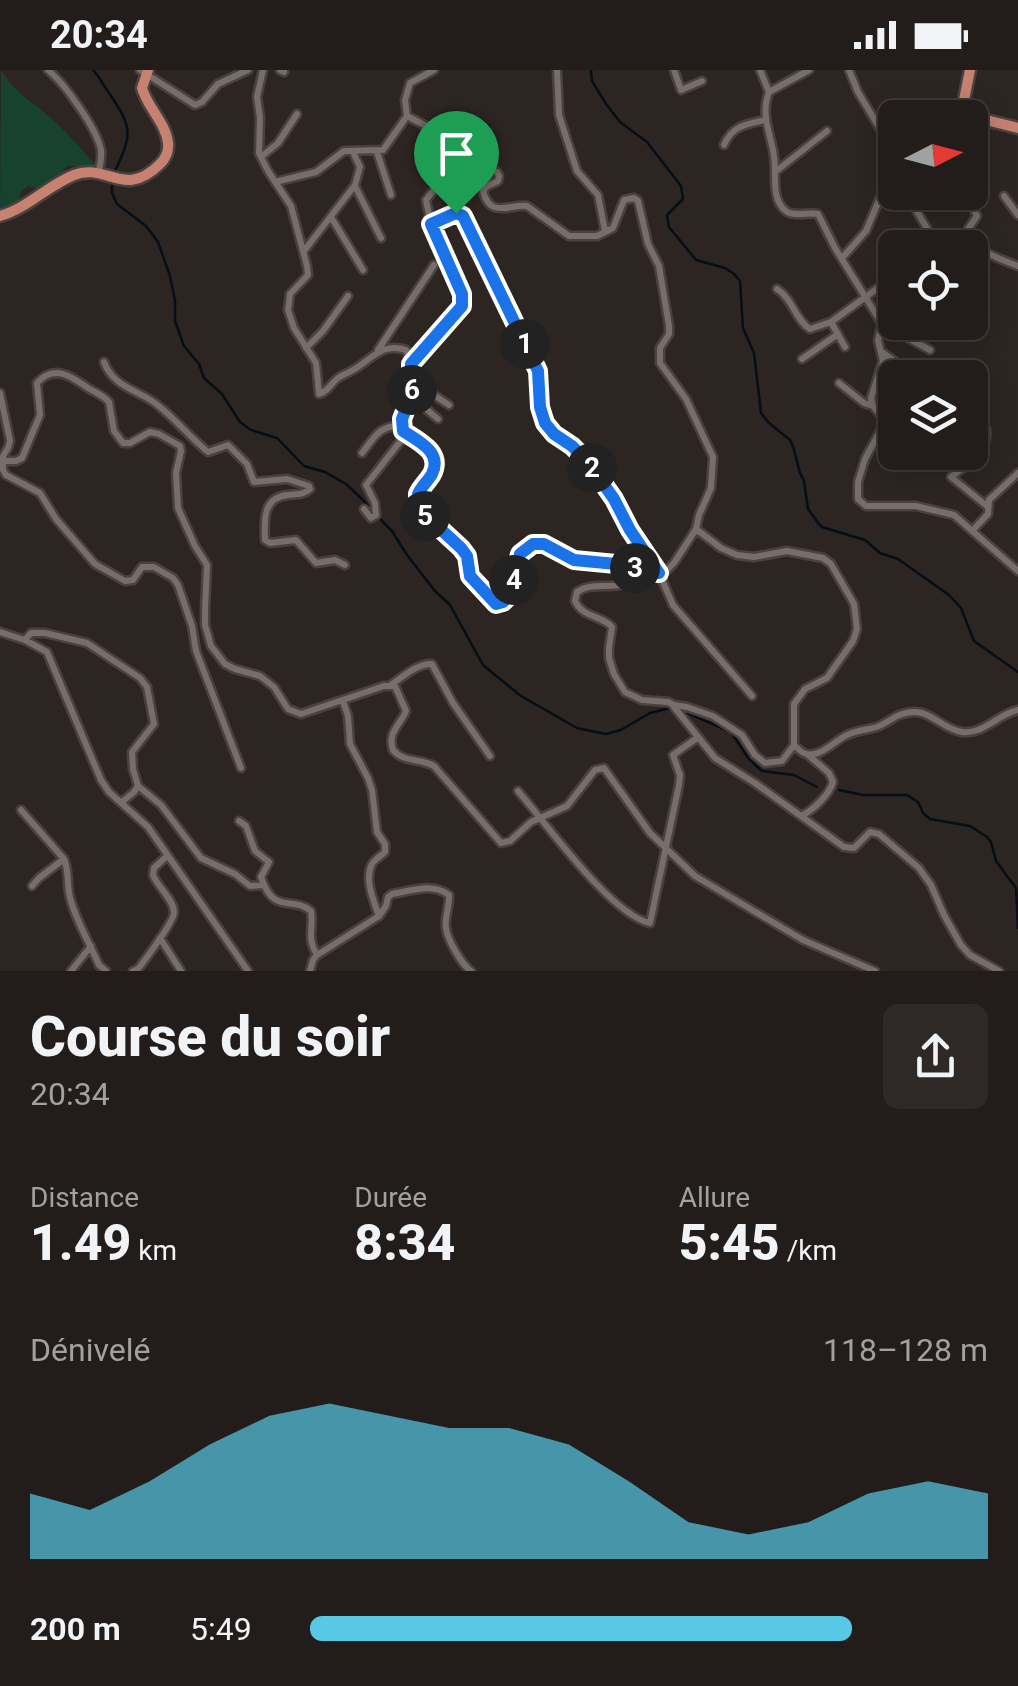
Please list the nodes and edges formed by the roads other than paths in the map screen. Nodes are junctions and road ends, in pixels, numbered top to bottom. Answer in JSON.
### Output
{"nodes":[{"id":1,"x":48,"y":70,"type":"edge"},
{"id":2,"x":230,"y":70,"type":"edge"},
{"id":3,"x":248,"y":70,"type":"edge"},
{"id":4,"x":272,"y":70,"type":"edge"},
{"id":5,"x":434,"y":70,"type":"edge"},
{"id":6,"x":557,"y":70,"type":"edge"},
{"id":7,"x":674,"y":70,"type":"edge"},
{"id":8,"x":760,"y":70,"type":"edge"},
{"id":9,"x":809,"y":70,"type":"edge"},
{"id":10,"x":849,"y":70,"type":"edge"},
{"id":11,"x":970,"y":70,"type":"edge"},
{"id":12,"x":144,"y":72,"type":"edge"},
{"id":13,"x":263,"y":73,"type":"edge"},
{"id":14,"x":702,"y":81,"type":"dead end"},
{"id":15,"x":218,"y":84,"type":"junction"},
{"id":16,"x":770,"y":92,"type":"junction"},
{"id":17,"x":964,"y":100,"type":"edge"},
{"id":18,"x":297,"y":114,"type":"dead end"},
{"id":19,"x":407,"y":116,"type":"junction"},
{"id":20,"x":765,"y":120,"type":"junction"},
{"id":21,"x":988,"y":120,"type":"edge"},
{"id":22,"x":878,"y":126,"type":"edge"},
{"id":23,"x":1018,"y":128,"type":"edge"},
{"id":24,"x":827,"y":131,"type":"dead end"},
{"id":25,"x":724,"y":145,"type":"dead end"},
{"id":26,"x":353,"y":152,"type":"junction"},
{"id":27,"x":377,"y":152,"type":"junction"},
{"id":28,"x":261,"y":157,"type":"junction"},
{"id":29,"x":457,"y":160,"type":"junction"},
{"id":30,"x":775,"y":172,"type":"junction"},
{"id":31,"x":98,"y":174,"type":"junction"},
{"id":32,"x":276,"y":182,"type":"junction"},
{"id":33,"x":355,"y":185,"type":"junction"},
{"id":34,"x":391,"y":195,"type":"dead end"},
{"id":35,"x":1004,"y":196,"type":"dead end"},
{"id":36,"x":878,"y":203,"type":"edge"},
{"id":37,"x":974,"y":210,"type":"edge"},
{"id":38,"x":0,"y":216,"type":"edge"},
{"id":39,"x":331,"y":216,"type":"junction"},
{"id":40,"x":1018,"y":216,"type":"edge"},
{"id":41,"x":431,"y":224,"type":"junction"},
{"id":42,"x":604,"y":231,"type":"junction"},
{"id":43,"x":381,"y":238,"type":"dead end"},
{"id":44,"x":304,"y":252,"type":"junction"},
{"id":45,"x":843,"y":257,"type":"junction"},
{"id":46,"x":434,"y":265,"type":"dead end"},
{"id":47,"x":1018,"y":266,"type":"edge"},
{"id":48,"x":362,"y":270,"type":"dead end"},
{"id":49,"x":777,"y":290,"type":"dead end"},
{"id":50,"x":878,"y":290,"type":"edge"},
{"id":51,"x":348,"y":296,"type":"dead end"},
{"id":52,"x":866,"y":296,"type":"junction"},
{"id":53,"x":878,"y":317,"type":"edge"},
{"id":54,"x":831,"y":322,"type":"junction"},
{"id":55,"x":838,"y":334,"type":"junction"},
{"id":56,"x":878,"y":340,"type":"edge"},
{"id":57,"x":912,"y":340,"type":"edge"},
{"id":58,"x":845,"y":347,"type":"dead end"},
{"id":59,"x":306,"y":348,"type":"junction"},
{"id":60,"x":930,"y":350,"type":"dead end"},
{"id":61,"x":378,"y":352,"type":"junction"},
{"id":62,"x":881,"y":352,"type":"junction"},
{"id":63,"x":802,"y":359,"type":"dead end"},
{"id":64,"x":892,"y":360,"type":"edge"},
{"id":65,"x":104,"y":362,"type":"dead end"},
{"id":66,"x":411,"y":364,"type":"junction"},
{"id":67,"x":412,"y":380,"type":"junction"},
{"id":68,"x":838,"y":383,"type":"dead end"},
{"id":69,"x":0,"y":393,"type":"edge"},
{"id":70,"x":411,"y":396,"type":"junction"},
{"id":71,"x":449,"y":405,"type":"dead end"},
{"id":72,"x":873,"y":406,"type":"junction"},
{"id":73,"x":438,"y":418,"type":"dead end"},
{"id":74,"x":404,"y":430,"type":"junction"},
{"id":75,"x":188,"y":435,"type":"junction"},
{"id":76,"x":180,"y":446,"type":"junction"},
{"id":77,"x":362,"y":452,"type":"dead end"},
{"id":78,"x":3,"y":460,"type":"junction"},
{"id":79,"x":960,"y":470,"type":"edge"},
{"id":80,"x":1018,"y":474,"type":"edge"},
{"id":81,"x":987,"y":506,"type":"junction"},
{"id":82,"x":364,"y":509,"type":"dead end"},
{"id":83,"x":696,"y":528,"type":"junction"},
{"id":84,"x":972,"y":530,"type":"junction"},
{"id":85,"x":616,"y":564,"type":"junction"},
{"id":86,"x":345,"y":565,"type":"dead end"},
{"id":87,"x":1018,"y":571,"type":"edge"},
{"id":88,"x":659,"y":573,"type":"junction"},
{"id":89,"x":0,"y":632,"type":"edge"},
{"id":90,"x":26,"y":640,"type":"junction"},
{"id":91,"x":392,"y":685,"type":"junction"},
{"id":92,"x":752,"y":696,"type":"dead end"},
{"id":93,"x":343,"y":701,"type":"junction"},
{"id":94,"x":674,"y":706,"type":"junction"},
{"id":95,"x":1018,"y":710,"type":"edge"},
{"id":96,"x":697,"y":738,"type":"junction"},
{"id":97,"x":794,"y":745,"type":"junction"},
{"id":98,"x":807,"y":754,"type":"junction"},
{"id":99,"x":490,"y":756,"type":"dead end"},
{"id":100,"x":241,"y":768,"type":"dead end"},
{"id":101,"x":138,"y":786,"type":"junction"},
{"id":102,"x":518,"y":791,"type":"dead end"},
{"id":103,"x":122,"y":802,"type":"junction"},
{"id":104,"x":21,"y":810,"type":"dead end"},
{"id":105,"x":802,"y":816,"type":"junction"},
{"id":106,"x":542,"y":818,"type":"junction"},
{"id":107,"x":239,"y":821,"type":"dead end"},
{"id":108,"x":666,"y":847,"type":"junction"},
{"id":109,"x":168,"y":856,"type":"junction"},
{"id":110,"x":64,"y":860,"type":"junction"},
{"id":111,"x":263,"y":885,"type":"junction"},
{"id":112,"x":32,"y":886,"type":"dead end"},
{"id":113,"x":380,"y":916,"type":"junction"},
{"id":114,"x":160,"y":936,"type":"junction"},
{"id":115,"x":91,"y":946,"type":"junction"},
{"id":116,"x":317,"y":955,"type":"junction"},
{"id":117,"x":71,"y":971,"type":"edge"},
{"id":118,"x":106,"y":971,"type":"edge"},
{"id":119,"x":133,"y":971,"type":"edge"},
{"id":120,"x":181,"y":971,"type":"edge"},
{"id":121,"x":248,"y":971,"type":"edge"},
{"id":122,"x":310,"y":971,"type":"edge"},
{"id":123,"x":471,"y":971,"type":"edge"},
{"id":124,"x":875,"y":971,"type":"edge"},
{"id":125,"x":1000,"y":971,"type":"edge"}],
"edges":[{"from":1,"to":31,"type":"street"},
{"from":2,"to":15,"type":"street"},
{"from":3,"to":15,"type":"street"},
{"from":4,"to":13,"type":"street"},
{"from":5,"to":19,"type":"street"},
{"from":6,"to":42,"type":"street"},
{"from":7,"to":14,"type":"street"},
{"from":8,"to":16,"type":"street"},
{"from":9,"to":16,"type":"street"},
{"from":10,"to":22,"type":"street"},
{"from":11,"to":17,"type":"main road"},
{"from":12,"to":15,"type":"street"},
{"from":12,"to":31,"type":"main road"},
{"from":13,"to":28,"type":"street"},
{"from":16,"to":20,"type":"street"},
{"from":18,"to":28,"type":"street"},
{"from":19,"to":27,"type":"street"},
{"from":19,"to":29,"type":"street"},
{"from":20,"to":25,"type":"street"},
{"from":20,"to":30,"type":"street"},
{"from":21,"to":23,"type":"main road"},
{"from":24,"to":30,"type":"street"},
{"from":26,"to":27,"type":"street"},
{"from":26,"to":32,"type":"street"},
{"from":26,"to":33,"type":"street"},
{"from":27,"to":34,"type":"street"},
{"from":28,"to":32,"type":"street"},
{"from":29,"to":41,"type":"street"},
{"from":29,"to":42,"type":"street"},
{"from":30,"to":45,"type":"street"},
{"from":31,"to":38,"type":"main road"},
{"from":32,"to":44,"type":"street"},
{"from":33,"to":39,"type":"street"},
{"from":33,"to":43,"type":"street"},
{"from":35,"to":40,"type":"street"},
{"from":36,"to":45,"type":"street"},
{"from":37,"to":47,"type":"street"},
{"from":39,"to":44,"type":"street"},
{"from":39,"to":48,"type":"street"},
{"from":41,"to":66,"type":"street"},
{"from":41,"to":88,"type":"street"},
{"from":42,"to":83,"type":"street"},
{"from":44,"to":59,"type":"street"},
{"from":45,"to":52,"type":"street"},
{"from":46,"to":61,"type":"street"},
{"from":49,"to":54,"type":"street"},
{"from":50,"to":52,"type":"street"},
{"from":51,"to":59,"type":"street"},
{"from":52,"to":53,"type":"street"},
{"from":52,"to":54,"type":"street"},
{"from":54,"to":55,"type":"street"},
{"from":55,"to":58,"type":"street"},
{"from":55,"to":63,"type":"street"},
{"from":56,"to":62,"type":"street"},
{"from":57,"to":60,"type":"street"},
{"from":59,"to":61,"type":"street"},
{"from":61,"to":66,"type":"street"},
{"from":62,"to":64,"type":"street"},
{"from":62,"to":72,"type":"street"},
{"from":65,"to":75,"type":"street"},
{"from":66,"to":67,"type":"street"},
{"from":67,"to":70,"type":"street"},
{"from":67,"to":71,"type":"street"},
{"from":68,"to":72,"type":"street"},
{"from":69,"to":78,"type":"street"},
{"from":70,"to":73,"type":"street"},
{"from":70,"to":74,"type":"street"},
{"from":72,"to":84,"type":"street"},
{"from":74,"to":77,"type":"street"},
{"from":74,"to":82,"type":"street"},
{"from":74,"to":85,"type":"street"},
{"from":75,"to":76,"type":"street"},
{"from":75,"to":86,"type":"street"},
{"from":76,"to":78,"type":"street"},
{"from":76,"to":93,"type":"street"},
{"from":78,"to":100,"type":"street"},
{"from":79,"to":81,"type":"street"},
{"from":80,"to":81,"type":"street"},
{"from":81,"to":84,"type":"street"},
{"from":83,"to":88,"type":"street"},
{"from":83,"to":97,"type":"street"},
{"from":84,"to":87,"type":"street"},
{"from":85,"to":88,"type":"street"},
{"from":85,"to":94,"type":"street"},
{"from":88,"to":92,"type":"street"},
{"from":89,"to":90,"type":"street"},
{"from":90,"to":101,"type":"street"},
{"from":90,"to":103,"type":"street"},
{"from":91,"to":93,"type":"street"},
{"from":91,"to":99,"type":"street"},
{"from":91,"to":106,"type":"street"},
{"from":93,"to":113,"type":"street"},
{"from":94,"to":96,"type":"street"},
{"from":94,"to":97,"type":"street"},
{"from":95,"to":98,"type":"street"},
{"from":96,"to":105,"type":"street"},
{"from":96,"to":108,"type":"street"},
{"from":97,"to":98,"type":"street"},
{"from":98,"to":105,"type":"street"},
{"from":101,"to":103,"type":"street"},
{"from":101,"to":111,"type":"street"},
{"from":102,"to":106,"type":"street"},
{"from":103,"to":109,"type":"street"},
{"from":104,"to":110,"type":"street"},
{"from":105,"to":125,"type":"street"},
{"from":106,"to":108,"type":"street"},
{"from":106,"to":108,"type":"street"},
{"from":107,"to":111,"type":"street"},
{"from":108,"to":124,"type":"street"},
{"from":109,"to":114,"type":"street"},
{"from":109,"to":121,"type":"street"},
{"from":110,"to":112,"type":"street"},
{"from":110,"to":115,"type":"street"},
{"from":111,"to":116,"type":"street"},
{"from":113,"to":116,"type":"street"},
{"from":113,"to":123,"type":"street"},
{"from":114,"to":119,"type":"street"},
{"from":114,"to":120,"type":"street"},
{"from":115,"to":117,"type":"street"},
{"from":115,"to":118,"type":"street"},
{"from":116,"to":122,"type":"street"}]}
